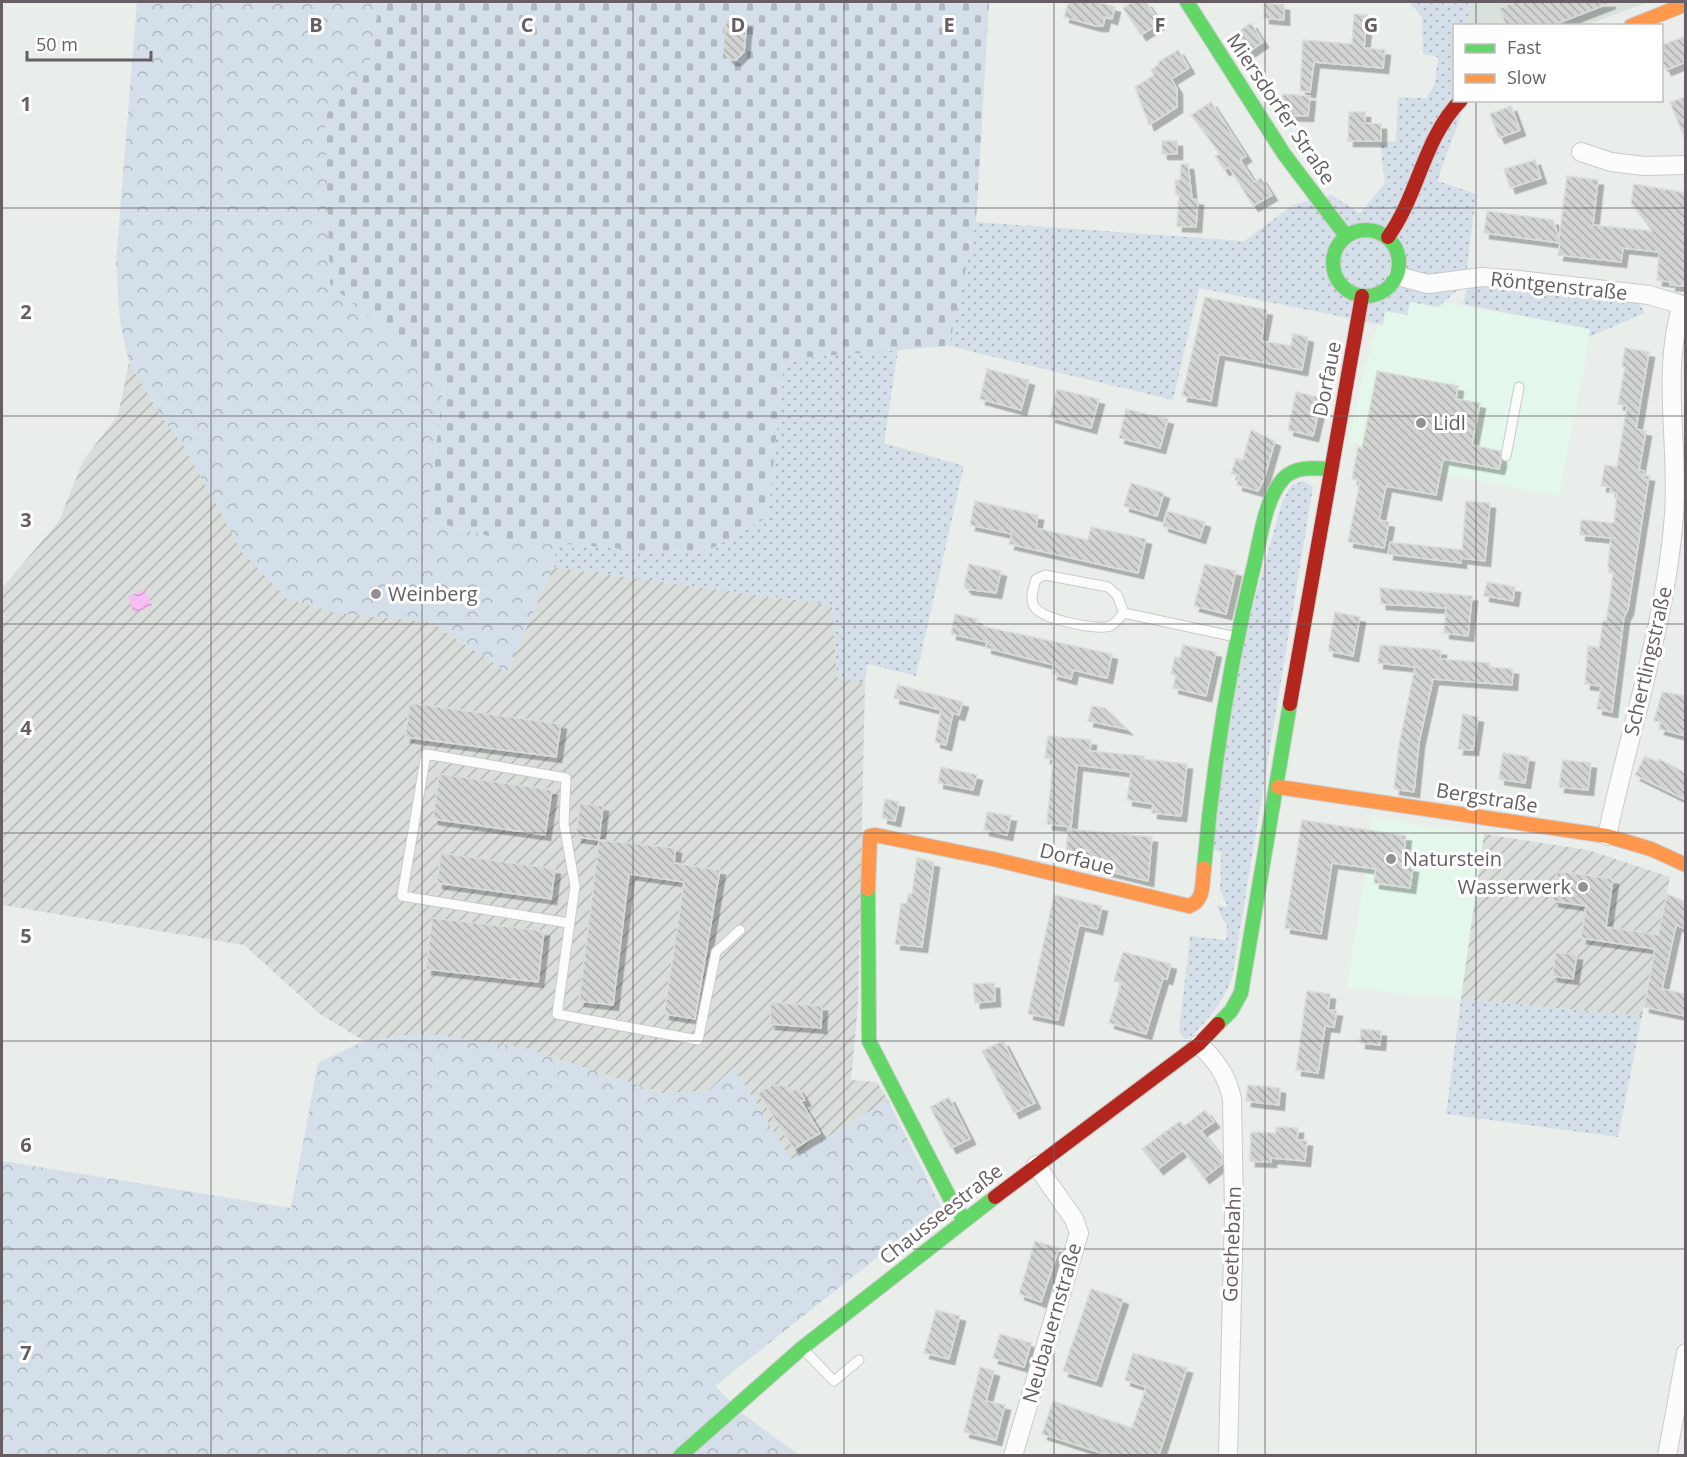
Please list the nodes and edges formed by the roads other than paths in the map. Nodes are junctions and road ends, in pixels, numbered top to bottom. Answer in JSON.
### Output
{"nodes":[{"id":1,"x":1187,"y":2,"type":"edge"},
{"id":2,"x":1686,"y":4,"type":"edge"},
{"id":3,"x":1636,"y":24,"type":"edge"},
{"id":4,"x":1458,"y":102,"type":"edge"},
{"id":5,"x":1581,"y":152,"type":"dead end"},
{"id":6,"x":1684,"y":164,"type":"edge"},
{"id":7,"x":1346,"y":236,"type":"junction"},
{"id":8,"x":1388,"y":237,"type":"junction"},
{"id":9,"x":1397,"y":276,"type":"junction"},
{"id":10,"x":1362,"y":296,"type":"junction"},
{"id":11,"x":1684,"y":305,"type":"edge"},
{"id":12,"x":1519,"y":387,"type":"dead end"},
{"id":13,"x":1506,"y":456,"type":"dead end"},
{"id":14,"x":1330,"y":469,"type":"junction"},
{"id":15,"x":1124,"y":613,"type":"junction"},
{"id":16,"x":1238,"y":637,"type":"junction"},
{"id":17,"x":1278,"y":787,"type":"junction"},
{"id":18,"x":1607,"y":836,"type":"junction"},
{"id":19,"x":1686,"y":865,"type":"edge"},
{"id":20,"x":569,"y":923,"type":"junction"},
{"id":21,"x":740,"y":930,"type":"dead end"},
{"id":22,"x":1231,"y":1011,"type":"joint"},
{"id":23,"x":1199,"y":1044,"type":"junction"},
{"id":24,"x":1035,"y":1165,"type":"junction"},
{"id":25,"x":965,"y":1220,"type":"junction"},
{"id":26,"x":802,"y":1348,"type":"junction"},
{"id":27,"x":1686,"y":1353,"type":"edge"},
{"id":28,"x":859,"y":1360,"type":"dead end"},
{"id":29,"x":680,"y":1455,"type":"edge"},
{"id":30,"x":1013,"y":1455,"type":"edge"},
{"id":31,"x":1228,"y":1455,"type":"edge"},
{"id":32,"x":1666,"y":1455,"type":"edge"}],
"edges":[{"from":1,"to":7,"type":"street","name":"Miersdorfer Straße"},
{"from":2,"to":3,"type":"street"},
{"from":4,"to":8,"type":"street"},
{"from":5,"to":6,"type":"street"},
{"from":7,"to":8,"type":"street"},
{"from":7,"to":10,"type":"street"},
{"from":8,"to":9,"type":"street"},
{"from":9,"to":10,"type":"street"},
{"from":9,"to":11,"type":"street","name":"Röntgenstraße"},
{"from":10,"to":14,"type":"street","name":"Dorfaue"},
{"from":11,"to":18,"type":"street","name":"Schertlingstraße"},
{"from":12,"to":13,"type":"lane"},
{"from":14,"to":16,"type":"street","name":"Dorfaue"},
{"from":14,"to":17,"type":"street","name":"Dorfaue"},
{"from":15,"to":15,"type":"lane"},
{"from":15,"to":16,"type":"lane"},
{"from":16,"to":25,"type":"street","name":"Dorfaue"},
{"from":17,"to":18,"type":"street","name":"Bergstraße"},
{"from":17,"to":22,"type":"street","name":"Dorfaue"},
{"from":18,"to":19,"type":"street","name":"Bergstraße"},
{"from":20,"to":20,"type":"lane"},
{"from":20,"to":21,"type":"lane"},
{"from":22,"to":23,"type":"street","name":"Chausseestraße"},
{"from":23,"to":24,"type":"street","name":"Chausseestraße"},
{"from":23,"to":31,"type":"street","name":"Goethebahn"},
{"from":24,"to":25,"type":"street","name":"Chausseestraße"},
{"from":24,"to":30,"type":"street","name":"Neubauernstraße"},
{"from":25,"to":26,"type":"street","name":"Chausseestraße"},
{"from":26,"to":28,"type":"lane"},
{"from":26,"to":29,"type":"street","name":"Chausseestraße"},
{"from":27,"to":32,"type":"street"}]}
